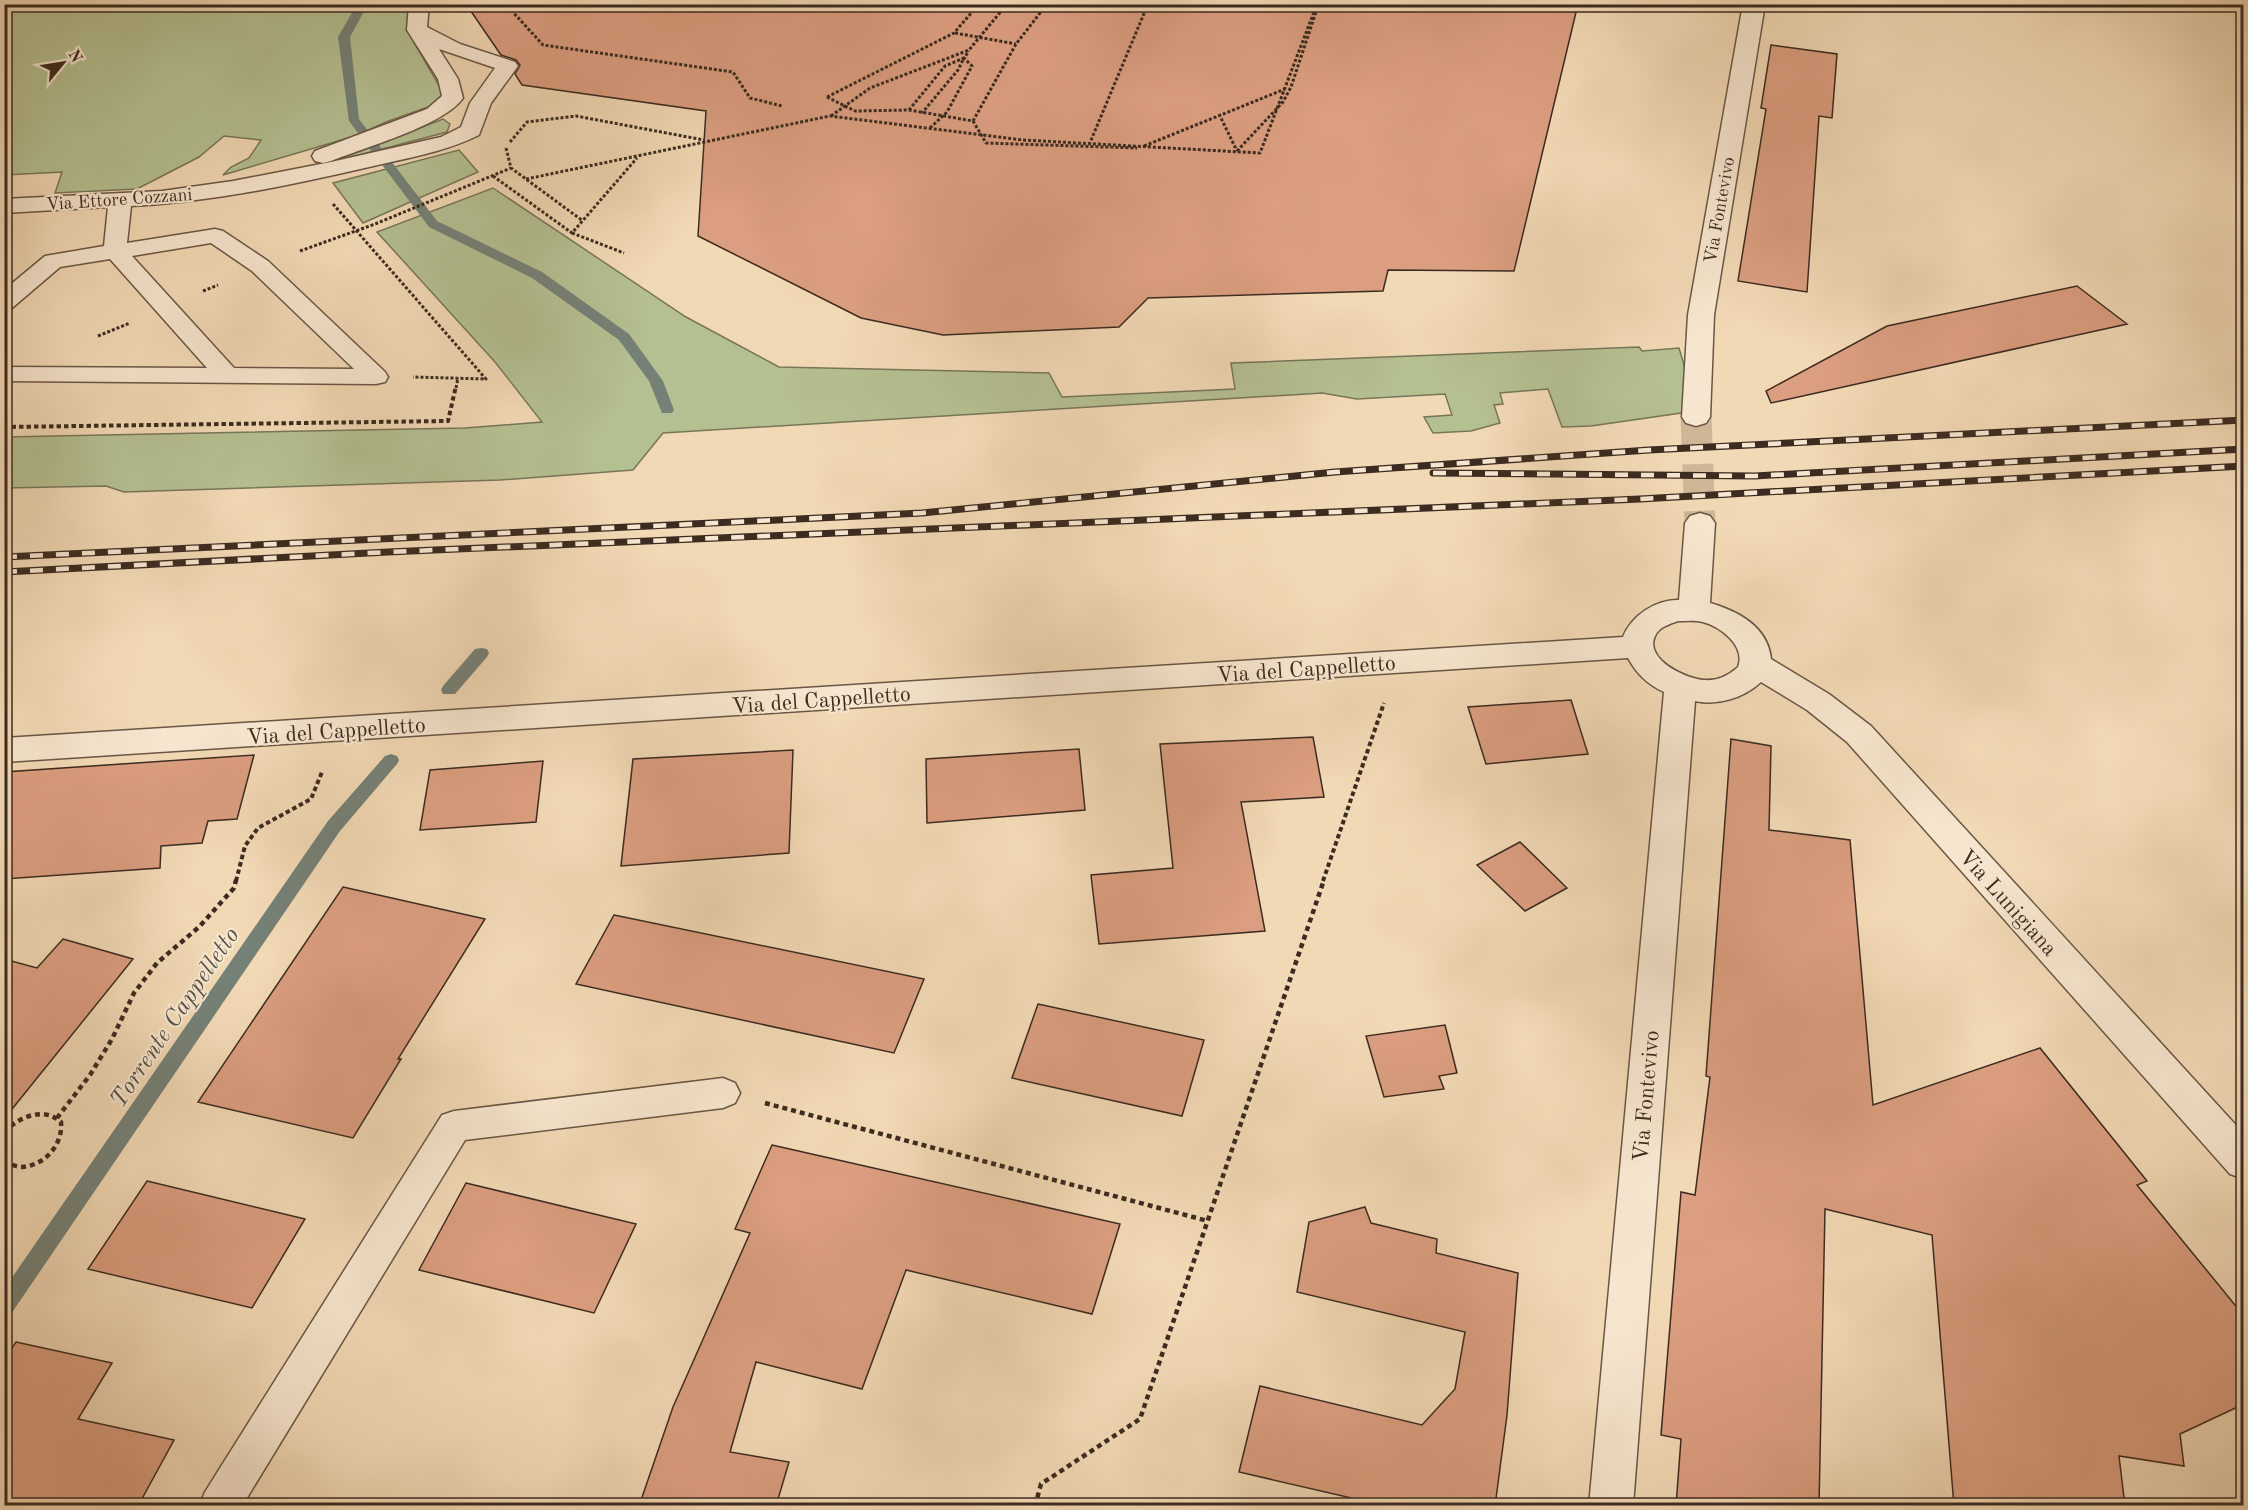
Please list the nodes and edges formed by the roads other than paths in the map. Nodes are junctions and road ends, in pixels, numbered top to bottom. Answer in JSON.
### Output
{"nodes":[{"id":1,"x":419,"y":4,"type":"edge"},
{"id":2,"x":1754,"y":4,"type":"edge"},
{"id":3,"x":417,"y":30,"type":"junction"},
{"id":4,"x":327,"y":163,"type":"junction"},
{"id":5,"x":120,"y":201,"type":"junction"},
{"id":6,"x":4,"y":206,"type":"edge"},
{"id":7,"x":115,"y":251,"type":"junction"},
{"id":8,"x":4,"y":303,"type":"edge"},
{"id":9,"x":4,"y":374,"type":"edge"},
{"id":10,"x":227,"y":376,"type":"junction"},
{"id":11,"x":1696,"y":417,"type":"tunnel mouth"},
{"id":12,"x":1700,"y":522,"type":"tunnel mouth"},
{"id":13,"x":1694,"y":610,"type":"junction"},
{"id":14,"x":1637,"y":647,"type":"junction"},
{"id":15,"x":1755,"y":664,"type":"junction"},
{"id":16,"x":1680,"y":687,"type":"junction"},
{"id":17,"x":4,"y":750,"type":"edge"},
{"id":18,"x":723,"y":1093,"type":"road end"},
{"id":19,"x":2244,"y":1162,"type":"edge"},
{"id":20,"x":219,"y":1506,"type":"edge"},
{"id":21,"x":1611,"y":1506,"type":"edge"}],
"edges":[{"from":1,"to":3,"type":"lane"},
{"from":2,"to":11,"type":"street","name":"Via Fontevivo"},
{"from":3,"to":4,"type":"lane"},
{"from":3,"to":4,"type":"lane"},
{"from":4,"to":5,"type":"lane","name":"Via Ettore Cozzani"},
{"from":5,"to":6,"type":"lane","name":"Via Ettore Cozzani"},
{"from":5,"to":7,"type":"lane"},
{"from":7,"to":8,"type":"lane"},
{"from":7,"to":10,"type":"lane"},
{"from":7,"to":10,"type":"lane"},
{"from":9,"to":10,"type":"lane"},
{"from":12,"to":13,"type":"street"},
{"from":13,"to":14,"type":"street"},
{"from":13,"to":15,"type":"street"},
{"from":14,"to":16,"type":"street"},
{"from":14,"to":17,"type":"street","name":"Via del Cappelletto"},
{"from":15,"to":16,"type":"street"},
{"from":15,"to":19,"type":"street","name":"Via Lunigiana"},
{"from":16,"to":21,"type":"street","name":"Via Fontevivo"},
{"from":18,"to":20,"type":"lane"}]}
